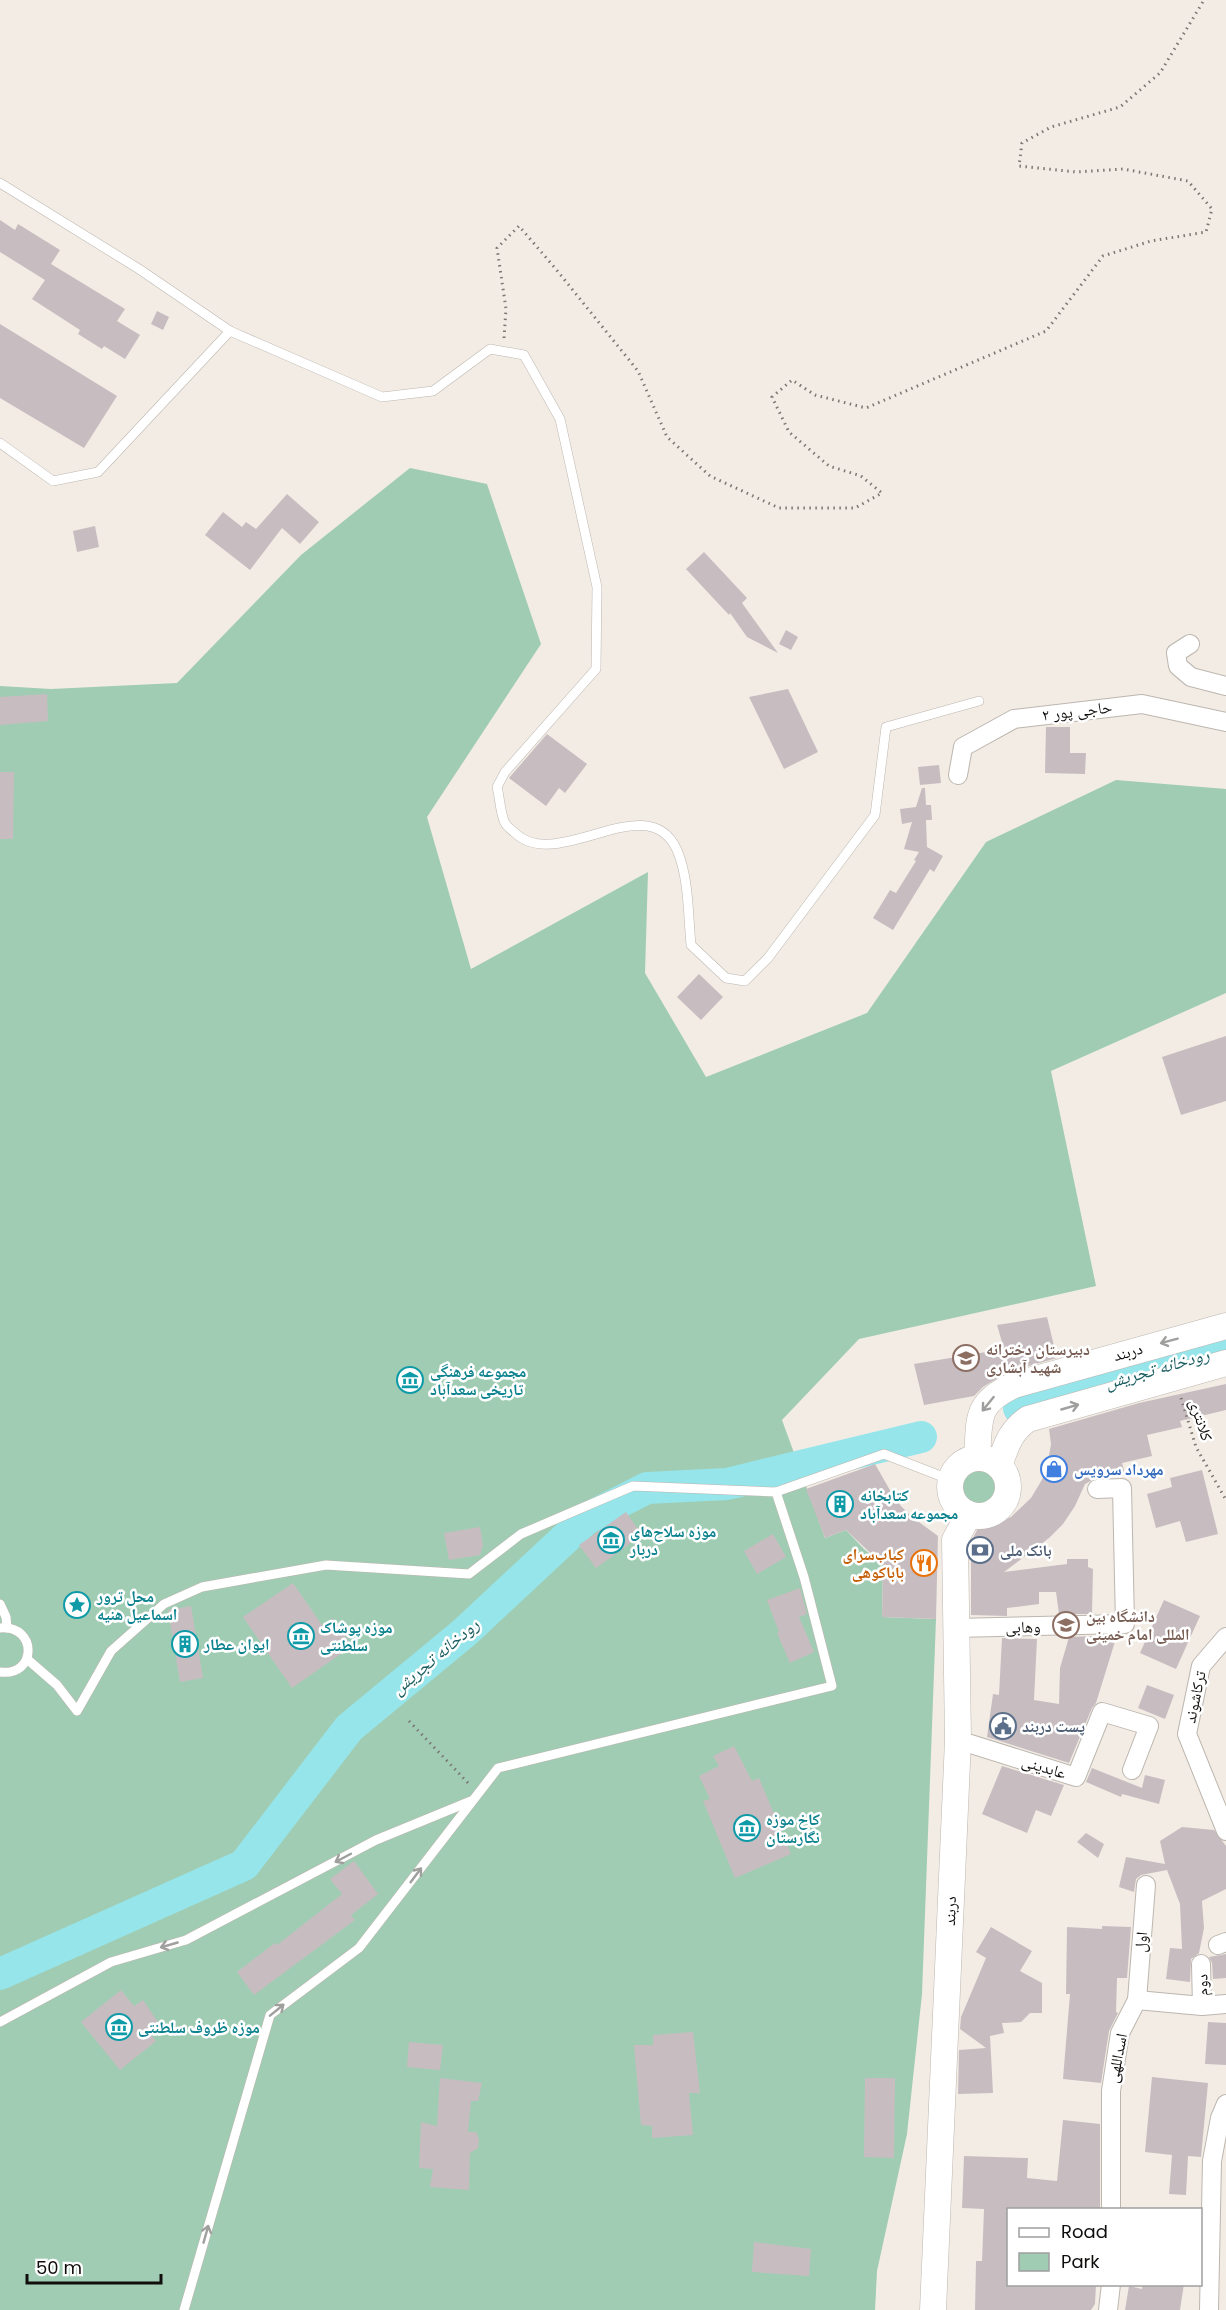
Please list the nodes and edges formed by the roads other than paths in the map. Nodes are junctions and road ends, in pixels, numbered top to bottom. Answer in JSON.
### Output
{"nodes":[{"id":1,"x":0,"y":183,"type":"edge"},
{"id":2,"x":230,"y":331,"type":"junction"},
{"id":3,"x":0,"y":443,"type":"edge"},
{"id":4,"x":1190,"y":644,"type":"dead end"},
{"id":5,"x":1226,"y":686,"type":"edge"},
{"id":6,"x":979,"y":701,"type":"dead end"},
{"id":7,"x":1226,"y":722,"type":"edge"},
{"id":8,"x":958,"y":775,"type":"dead end"},
{"id":9,"x":1226,"y":1326,"type":"edge"},
{"id":10,"x":1226,"y":1363,"type":"edge"},
{"id":11,"x":988,"y":1462,"type":"junction"},
{"id":12,"x":951,"y":1480,"type":"junction"},
{"id":13,"x":1097,"y":1489,"type":"dead end"},
{"id":14,"x":776,"y":1492,"type":"junction"},
{"id":15,"x":969,"y":1514,"type":"junction"},
{"id":16,"x":0,"y":1604,"type":"edge"},
{"id":17,"x":3,"y":1628,"type":"edge"},
{"id":18,"x":956,"y":1628,"type":"junction"},
{"id":19,"x":1226,"y":1637,"type":"edge"},
{"id":20,"x":27,"y":1659,"type":"junction"},
{"id":21,"x":3,"y":1673,"type":"edge"},
{"id":22,"x":0,"y":1684,"type":"edge"},
{"id":23,"x":957,"y":1740,"type":"junction"},
{"id":24,"x":1132,"y":1770,"type":"dead end"},
{"id":25,"x":476,"y":1796,"type":"junction"},
{"id":26,"x":1226,"y":1831,"type":"edge"},
{"id":27,"x":1146,"y":1885,"type":"dead end"},
{"id":28,"x":1201,"y":1964,"type":"dead end"},
{"id":29,"x":1137,"y":2000,"type":"junction"},
{"id":30,"x":1226,"y":2004,"type":"edge"},
{"id":31,"x":1202,"y":2006,"type":"junction"},
{"id":32,"x":0,"y":2022,"type":"edge"},
{"id":33,"x":1226,"y":2104,"type":"edge"},
{"id":34,"x":1111,"y":2208,"type":"edge"},
{"id":35,"x":1111,"y":2286,"type":"edge"},
{"id":36,"x":184,"y":2310,"type":"edge"},
{"id":37,"x":933,"y":2310,"type":"edge"},
{"id":38,"x":1108,"y":2310,"type":"edge"},
{"id":39,"x":1209,"y":2310,"type":"edge"}],
"edges":[{"from":1,"to":2,"type":"lane"},
{"from":2,"to":3,"type":"lane"},
{"from":2,"to":6,"type":"lane"},
{"from":4,"to":5,"type":"street"},
{"from":7,"to":8,"type":"street","name":"حاجی پور ۲"},
{"from":9,"to":11,"type":"main road","name":"دربند","one_way":true},
{"from":11,"to":10,"type":"main road","one_way":true},
{"from":11,"to":12,"type":"main road"},
{"from":11,"to":15,"type":"main road"},
{"from":12,"to":14,"type":"lane"},
{"from":12,"to":15,"type":"main road"},
{"from":13,"to":18,"type":"street","name":"وهابی"},
{"from":14,"to":20,"type":"lane"},
{"from":14,"to":25,"type":"lane"},
{"from":15,"to":18,"type":"main road","name":"دربند"},
{"from":16,"to":17,"type":"lane"},
{"from":17,"to":20,"type":"lane"},
{"from":18,"to":23,"type":"main road","name":"دربند"},
{"from":19,"to":26,"type":"street","name":"ترکاشوند"},
{"from":20,"to":21,"type":"lane"},
{"from":21,"to":22,"type":"lane"},
{"from":23,"to":24,"type":"street","name":"عابدینی"},
{"from":23,"to":37,"type":"main road","name":"دربند"},
{"from":25,"to":32,"type":"lane","one_way":true},
{"from":36,"to":25,"type":"lane","one_way":true},
{"from":27,"to":29,"type":"street","name":"اول"},
{"from":28,"to":31,"type":"street","name":"دوم"},
{"from":29,"to":31,"type":"street"},
{"from":29,"to":34,"type":"street","name":"اسداللهی"},
{"from":30,"to":31,"type":"street"},
{"from":33,"to":39,"type":"street"},
{"from":35,"to":38,"type":"street"}]}
